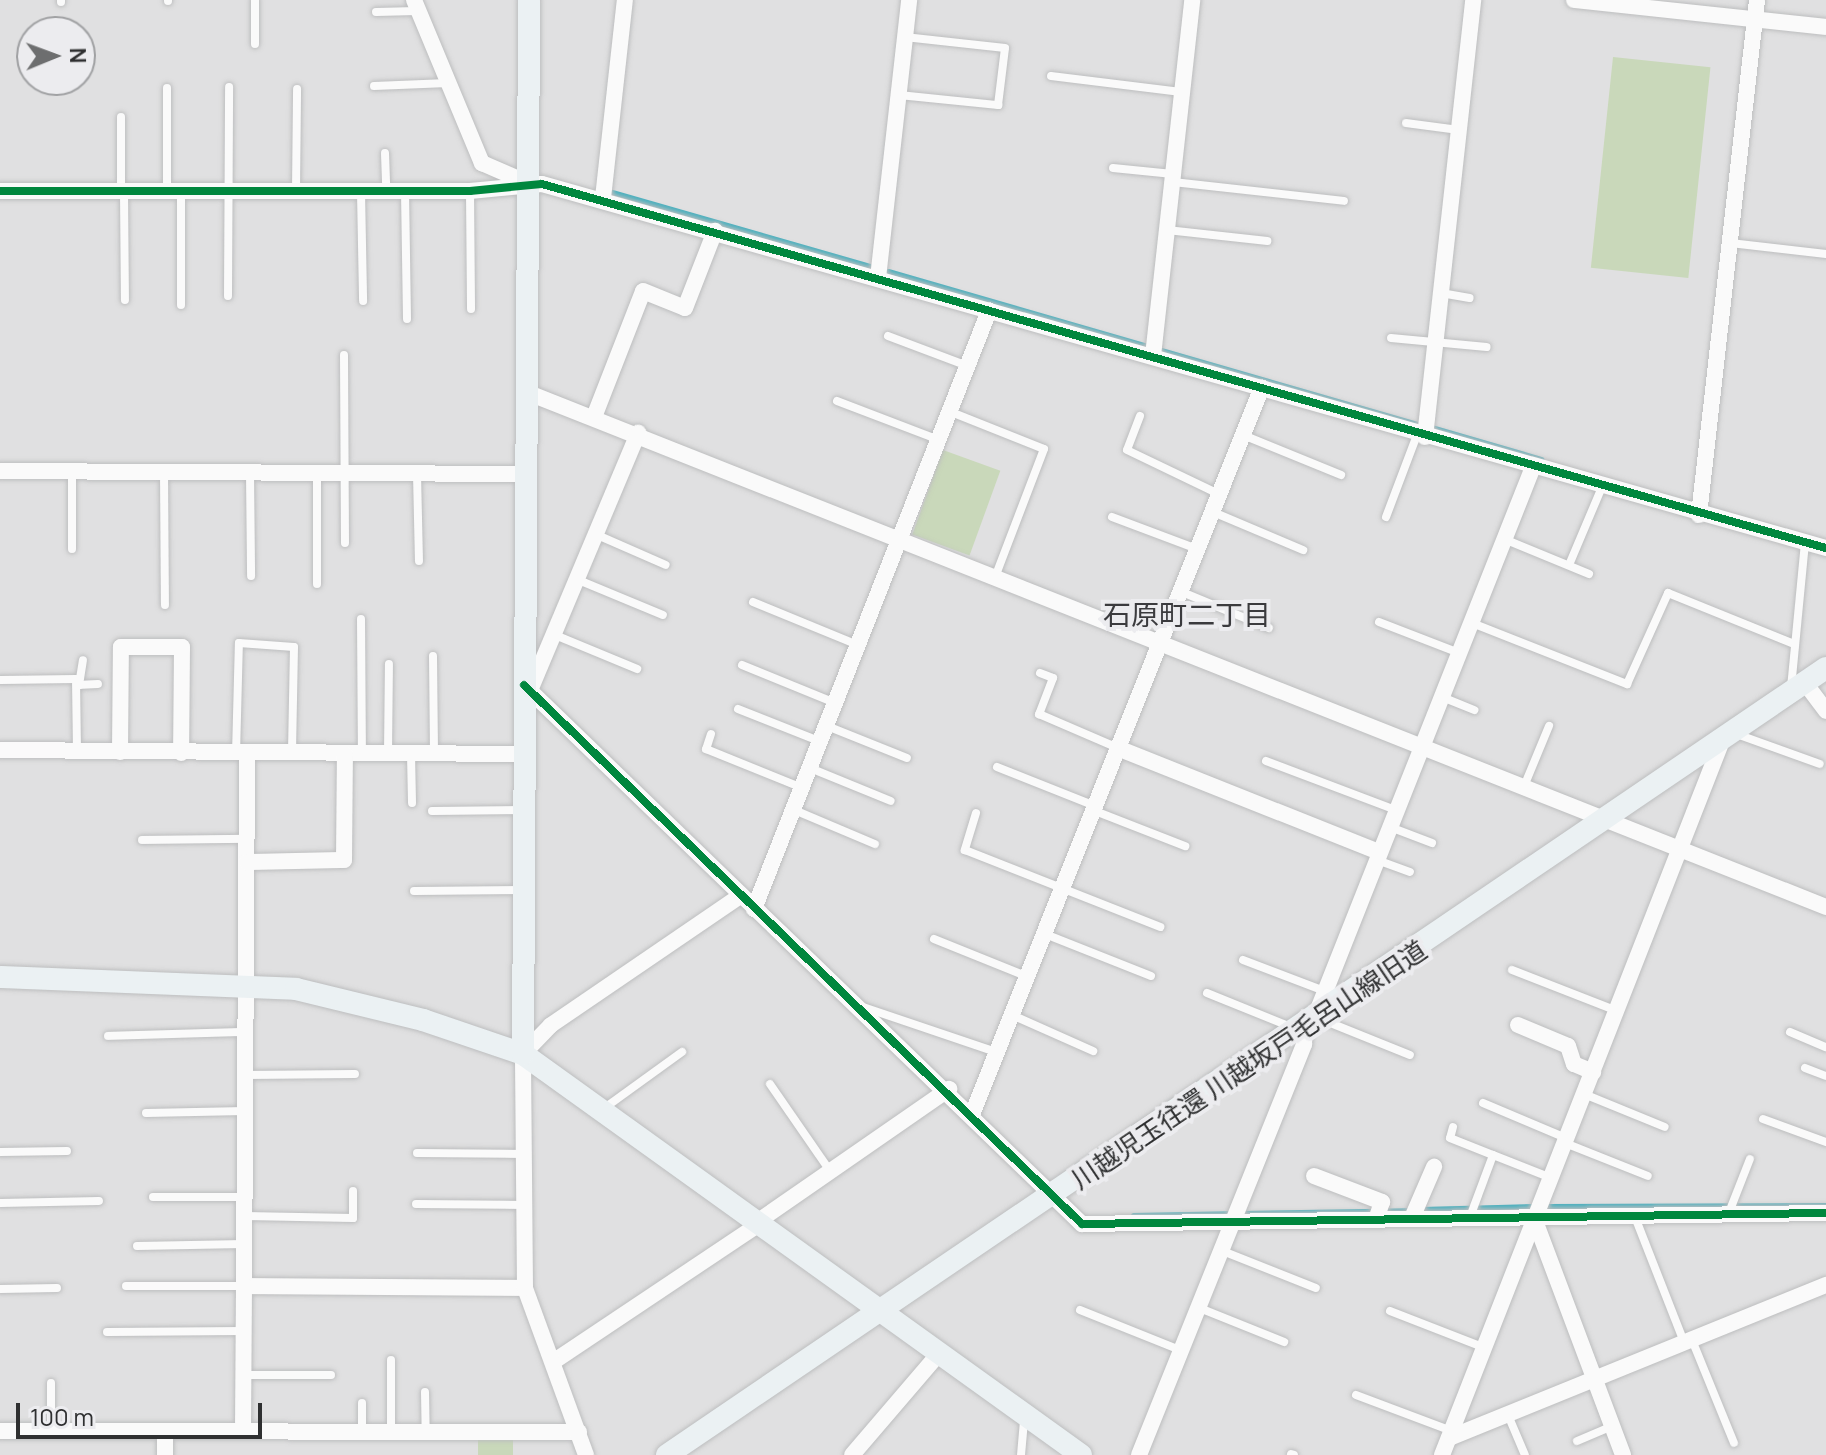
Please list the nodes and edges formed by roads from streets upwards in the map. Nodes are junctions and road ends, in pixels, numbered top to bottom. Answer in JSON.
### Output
{"nodes":[{"id":1,"x":529,"y":0,"type":"edge"},
{"id":2,"x":625,"y":0,"type":"edge"},
{"id":3,"x":909,"y":0,"type":"edge"},
{"id":4,"x":1192,"y":0,"type":"edge"},
{"id":5,"x":1473,"y":0,"type":"edge"},
{"id":6,"x":1574,"y":0,"type":"edge"},
{"id":7,"x":1757,"y":0,"type":"edge"},
{"id":8,"x":416,"y":6,"type":"edge"},
{"id":9,"x":1755,"y":20,"type":"junction"},
{"id":10,"x":1826,"y":27,"type":"edge"},
{"id":11,"x":528,"y":183,"type":"junction"},
{"id":12,"x":0,"y":191,"type":"edge"},
{"id":13,"x":603,"y":198,"type":"junction"},
{"id":14,"x":715,"y":231,"type":"junction"},
{"id":15,"x":878,"y":278,"type":"junction"},
{"id":16,"x":989,"y":311,"type":"junction"},
{"id":17,"x":1153,"y":356,"type":"junction"},
{"id":18,"x":1262,"y":387,"type":"junction"},
{"id":19,"x":526,"y":392,"type":"junction"},
{"id":20,"x":594,"y":417,"type":"junction"},
{"id":21,"x":638,"y":433,"type":"junction"},
{"id":22,"x":1421,"y":436,"type":"junction"},
{"id":23,"x":1533,"y":467,"type":"junction"},
{"id":24,"x":0,"y":471,"type":"edge"},
{"id":25,"x":525,"y":474,"type":"junction"},
{"id":26,"x":1699,"y":515,"type":"junction"},
{"id":27,"x":903,"y":537,"type":"junction"},
{"id":28,"x":1826,"y":548,"type":"edge"},
{"id":29,"x":1163,"y":640,"type":"junction"},
{"id":30,"x":1826,"y":668,"type":"edge"},
{"id":31,"x":528,"y":686,"type":"junction"},
{"id":32,"x":1798,"y":688,"type":"junction"},
{"id":33,"x":1826,"y":711,"type":"edge"},
{"id":34,"x":1728,"y":737,"type":"junction"},
{"id":35,"x":1424,"y":742,"type":"junction"},
{"id":36,"x":1120,"y":749,"type":"junction"},
{"id":37,"x":0,"y":750,"type":"edge"},
{"id":38,"x":120,"y":752,"type":"junction"},
{"id":39,"x":181,"y":753,"type":"junction"},
{"id":40,"x":242,"y":754,"type":"junction"},
{"id":41,"x":354,"y":754,"type":"junction"},
{"id":42,"x":524,"y":754,"type":"junction"},
{"id":43,"x":1608,"y":818,"type":"junction"},
{"id":44,"x":1681,"y":849,"type":"junction"},
{"id":45,"x":1378,"y":856,"type":"junction"},
{"id":46,"x":247,"y":862,"type":"junction"},
{"id":47,"x":740,"y":896,"type":"junction"},
{"id":48,"x":1826,"y":907,"type":"edge"},
{"id":49,"x":754,"y":909,"type":"junction"},
{"id":50,"x":0,"y":977,"type":"edge"},
{"id":51,"x":246,"y":984,"type":"junction"},
{"id":52,"x":1306,"y":1023,"type":"junction"},
{"id":53,"x":1518,"y":1025,"type":"dead end"},
{"id":54,"x":523,"y":1054,"type":"junction"},
{"id":55,"x":1593,"y":1072,"type":"junction"},
{"id":56,"x":949,"y":1089,"type":"junction"},
{"id":57,"x":973,"y":1112,"type":"junction"},
{"id":58,"x":1434,"y":1167,"type":"dead end"},
{"id":59,"x":1314,"y":1176,"type":"dead end"},
{"id":60,"x":1057,"y":1195,"type":"junction"},
{"id":61,"x":1826,"y":1213,"type":"edge"},
{"id":62,"x":1412,"y":1218,"type":"junction"},
{"id":63,"x":1534,"y":1218,"type":"junction"},
{"id":64,"x":1376,"y":1219,"type":"junction"},
{"id":65,"x":1230,"y":1220,"type":"junction"},
{"id":66,"x":758,"y":1223,"type":"junction"},
{"id":67,"x":1826,"y":1285,"type":"edge"},
{"id":68,"x":244,"y":1286,"type":"junction"},
{"id":69,"x":525,"y":1288,"type":"junction"},
{"id":70,"x":878,"y":1316,"type":"junction"},
{"id":71,"x":936,"y":1357,"type":"junction"},
{"id":72,"x":553,"y":1362,"type":"junction"},
{"id":73,"x":1592,"y":1378,"type":"junction"},
{"id":74,"x":243,"y":1429,"type":"junction"},
{"id":75,"x":0,"y":1431,"type":"edge"},
{"id":76,"x":165,"y":1431,"type":"junction"},
{"id":77,"x":579,"y":1432,"type":"junction"},
{"id":78,"x":1450,"y":1435,"type":"junction"},
{"id":79,"x":165,"y":1455,"type":"edge"},
{"id":80,"x":586,"y":1455,"type":"edge"},
{"id":81,"x":667,"y":1455,"type":"edge"},
{"id":82,"x":852,"y":1455,"type":"edge"},
{"id":83,"x":1081,"y":1455,"type":"edge"},
{"id":84,"x":1139,"y":1455,"type":"edge"},
{"id":85,"x":1442,"y":1455,"type":"edge"},
{"id":86,"x":1623,"y":1455,"type":"edge"}],
"edges":[{"from":1,"to":11,"type":"street"},
{"from":2,"to":13,"type":"street"},
{"from":3,"to":15,"type":"street"},
{"from":4,"to":17,"type":"street"},
{"from":5,"to":22,"type":"street"},
{"from":6,"to":9,"type":"street"},
{"from":7,"to":9,"type":"street"},
{"from":8,"to":11,"type":"street"},
{"from":9,"to":10,"type":"street"},
{"from":9,"to":26,"type":"street"},
{"from":11,"to":12,"type":"street"},
{"from":11,"to":13,"type":"street"},
{"from":11,"to":19,"type":"street"},
{"from":13,"to":14,"type":"street"},
{"from":14,"to":15,"type":"street"},
{"from":14,"to":20,"type":"street"},
{"from":15,"to":16,"type":"street"},
{"from":16,"to":17,"type":"street"},
{"from":16,"to":27,"type":"street"},
{"from":17,"to":18,"type":"street"},
{"from":18,"to":22,"type":"street"},
{"from":18,"to":29,"type":"street"},
{"from":19,"to":20,"type":"street"},
{"from":19,"to":25,"type":"street"},
{"from":20,"to":21,"type":"street"},
{"from":21,"to":27,"type":"street"},
{"from":21,"to":31,"type":"street"},
{"from":22,"to":23,"type":"street"},
{"from":23,"to":26,"type":"street"},
{"from":23,"to":35,"type":"street"},
{"from":24,"to":25,"type":"street"},
{"from":25,"to":31,"type":"street"},
{"from":26,"to":28,"type":"street"},
{"from":27,"to":29,"type":"street"},
{"from":27,"to":49,"type":"street"},
{"from":29,"to":35,"type":"street"},
{"from":29,"to":36,"type":"street"},
{"from":30,"to":32,"type":"street","name":"川越児玉往還 川越坂戸毛呂山線旧道"},
{"from":31,"to":42,"type":"street"},
{"from":31,"to":47,"type":"street"},
{"from":32,"to":33,"type":"street"},
{"from":32,"to":34,"type":"street","name":"川越児玉往還 川越坂戸毛呂山線旧道"},
{"from":34,"to":43,"type":"street","name":"川越児玉往還 川越坂戸毛呂山線旧道"},
{"from":34,"to":44,"type":"street"},
{"from":35,"to":43,"type":"street"},
{"from":35,"to":45,"type":"street"},
{"from":36,"to":45,"type":"street"},
{"from":36,"to":57,"type":"street"},
{"from":37,"to":38,"type":"street"},
{"from":38,"to":39,"type":"street"},
{"from":38,"to":39,"type":"street"},
{"from":39,"to":40,"type":"street"},
{"from":40,"to":41,"type":"street"},
{"from":40,"to":46,"type":"street"},
{"from":41,"to":42,"type":"street"},
{"from":41,"to":46,"type":"street"},
{"from":42,"to":54,"type":"street"},
{"from":43,"to":44,"type":"street"},
{"from":43,"to":52,"type":"street","name":"川越児玉往還 川越坂戸毛呂山線旧道"},
{"from":44,"to":48,"type":"street"},
{"from":44,"to":55,"type":"street"},
{"from":45,"to":52,"type":"street"},
{"from":46,"to":51,"type":"street"},
{"from":47,"to":49,"type":"street"},
{"from":47,"to":54,"type":"street"},
{"from":49,"to":56,"type":"street"},
{"from":50,"to":51,"type":"street"},
{"from":51,"to":54,"type":"street"},
{"from":51,"to":68,"type":"street"},
{"from":52,"to":60,"type":"street","name":"川越児玉往還 川越坂戸毛呂山線旧道"},
{"from":52,"to":65,"type":"street"},
{"from":53,"to":55,"type":"street"},
{"from":54,"to":66,"type":"street"},
{"from":54,"to":69,"type":"street"},
{"from":55,"to":63,"type":"street"},
{"from":56,"to":57,"type":"street"},
{"from":56,"to":66,"type":"street"},
{"from":57,"to":60,"type":"street"},
{"from":58,"to":62,"type":"street"},
{"from":59,"to":64,"type":"street"},
{"from":60,"to":65,"type":"street"},
{"from":60,"to":70,"type":"street","name":"川越児玉往還 川越坂戸毛呂山線旧道"},
{"from":61,"to":63,"type":"street"},
{"from":62,"to":63,"type":"street"},
{"from":62,"to":64,"type":"street"},
{"from":63,"to":73,"type":"street"},
{"from":63,"to":78,"type":"street"},
{"from":64,"to":65,"type":"street"},
{"from":65,"to":84,"type":"street"},
{"from":66,"to":70,"type":"street"},
{"from":66,"to":72,"type":"street"},
{"from":67,"to":73,"type":"street"},
{"from":68,"to":69,"type":"street"},
{"from":68,"to":74,"type":"street"},
{"from":69,"to":72,"type":"street"},
{"from":70,"to":71,"type":"street"},
{"from":70,"to":81,"type":"street","name":"川越児玉往還 川越坂戸毛呂山線旧道"},
{"from":71,"to":82,"type":"street"},
{"from":71,"to":83,"type":"street"},
{"from":72,"to":77,"type":"street"},
{"from":73,"to":78,"type":"street"},
{"from":73,"to":86,"type":"street"},
{"from":74,"to":76,"type":"street"},
{"from":74,"to":77,"type":"street"},
{"from":75,"to":76,"type":"street"},
{"from":76,"to":79,"type":"street"},
{"from":77,"to":80,"type":"street"},
{"from":78,"to":85,"type":"street"}]}
